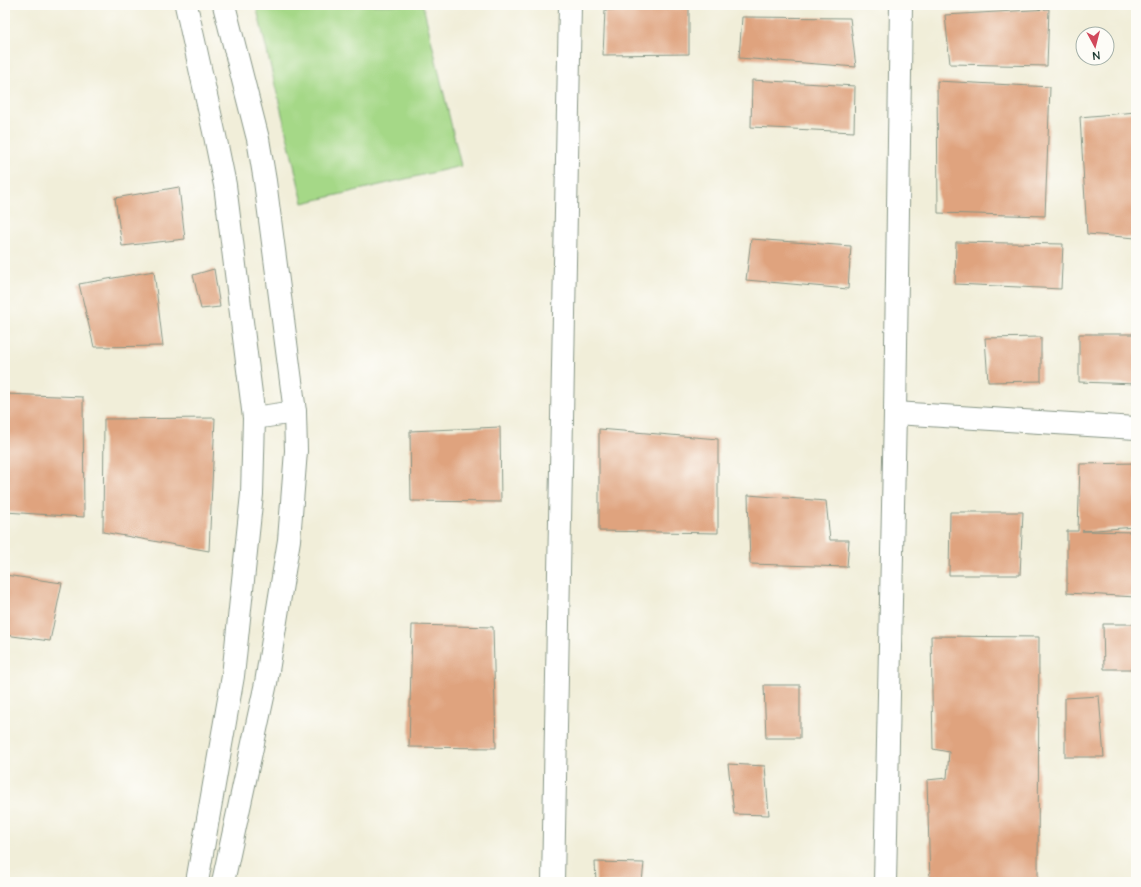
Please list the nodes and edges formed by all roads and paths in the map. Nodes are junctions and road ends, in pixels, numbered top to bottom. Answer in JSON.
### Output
{"nodes":[{"id":1,"x":186,"y":5,"type":"edge"},
{"id":2,"x":224,"y":5,"type":"edge"},
{"id":3,"x":570,"y":5,"type":"edge"},
{"id":4,"x":902,"y":5,"type":"edge"},
{"id":5,"x":295,"y":412,"type":"junction"},
{"id":6,"x":895,"y":413,"type":"junction"},
{"id":7,"x":254,"y":418,"type":"junction"},
{"id":8,"x":1136,"y":428,"type":"edge"},
{"id":9,"x":197,"y":882,"type":"edge"},
{"id":10,"x":223,"y":882,"type":"edge"},
{"id":11,"x":553,"y":882,"type":"edge"},
{"id":12,"x":885,"y":882,"type":"edge"}],
"edges":[{"from":1,"to":7,"type":"street"},
{"from":2,"to":5,"type":"street"},
{"from":3,"to":11,"type":"street"},
{"from":4,"to":6,"type":"street"},
{"from":5,"to":7,"type":"street"},
{"from":5,"to":10,"type":"street"},
{"from":6,"to":8,"type":"street"},
{"from":6,"to":12,"type":"street"},
{"from":7,"to":9,"type":"street"}]}
